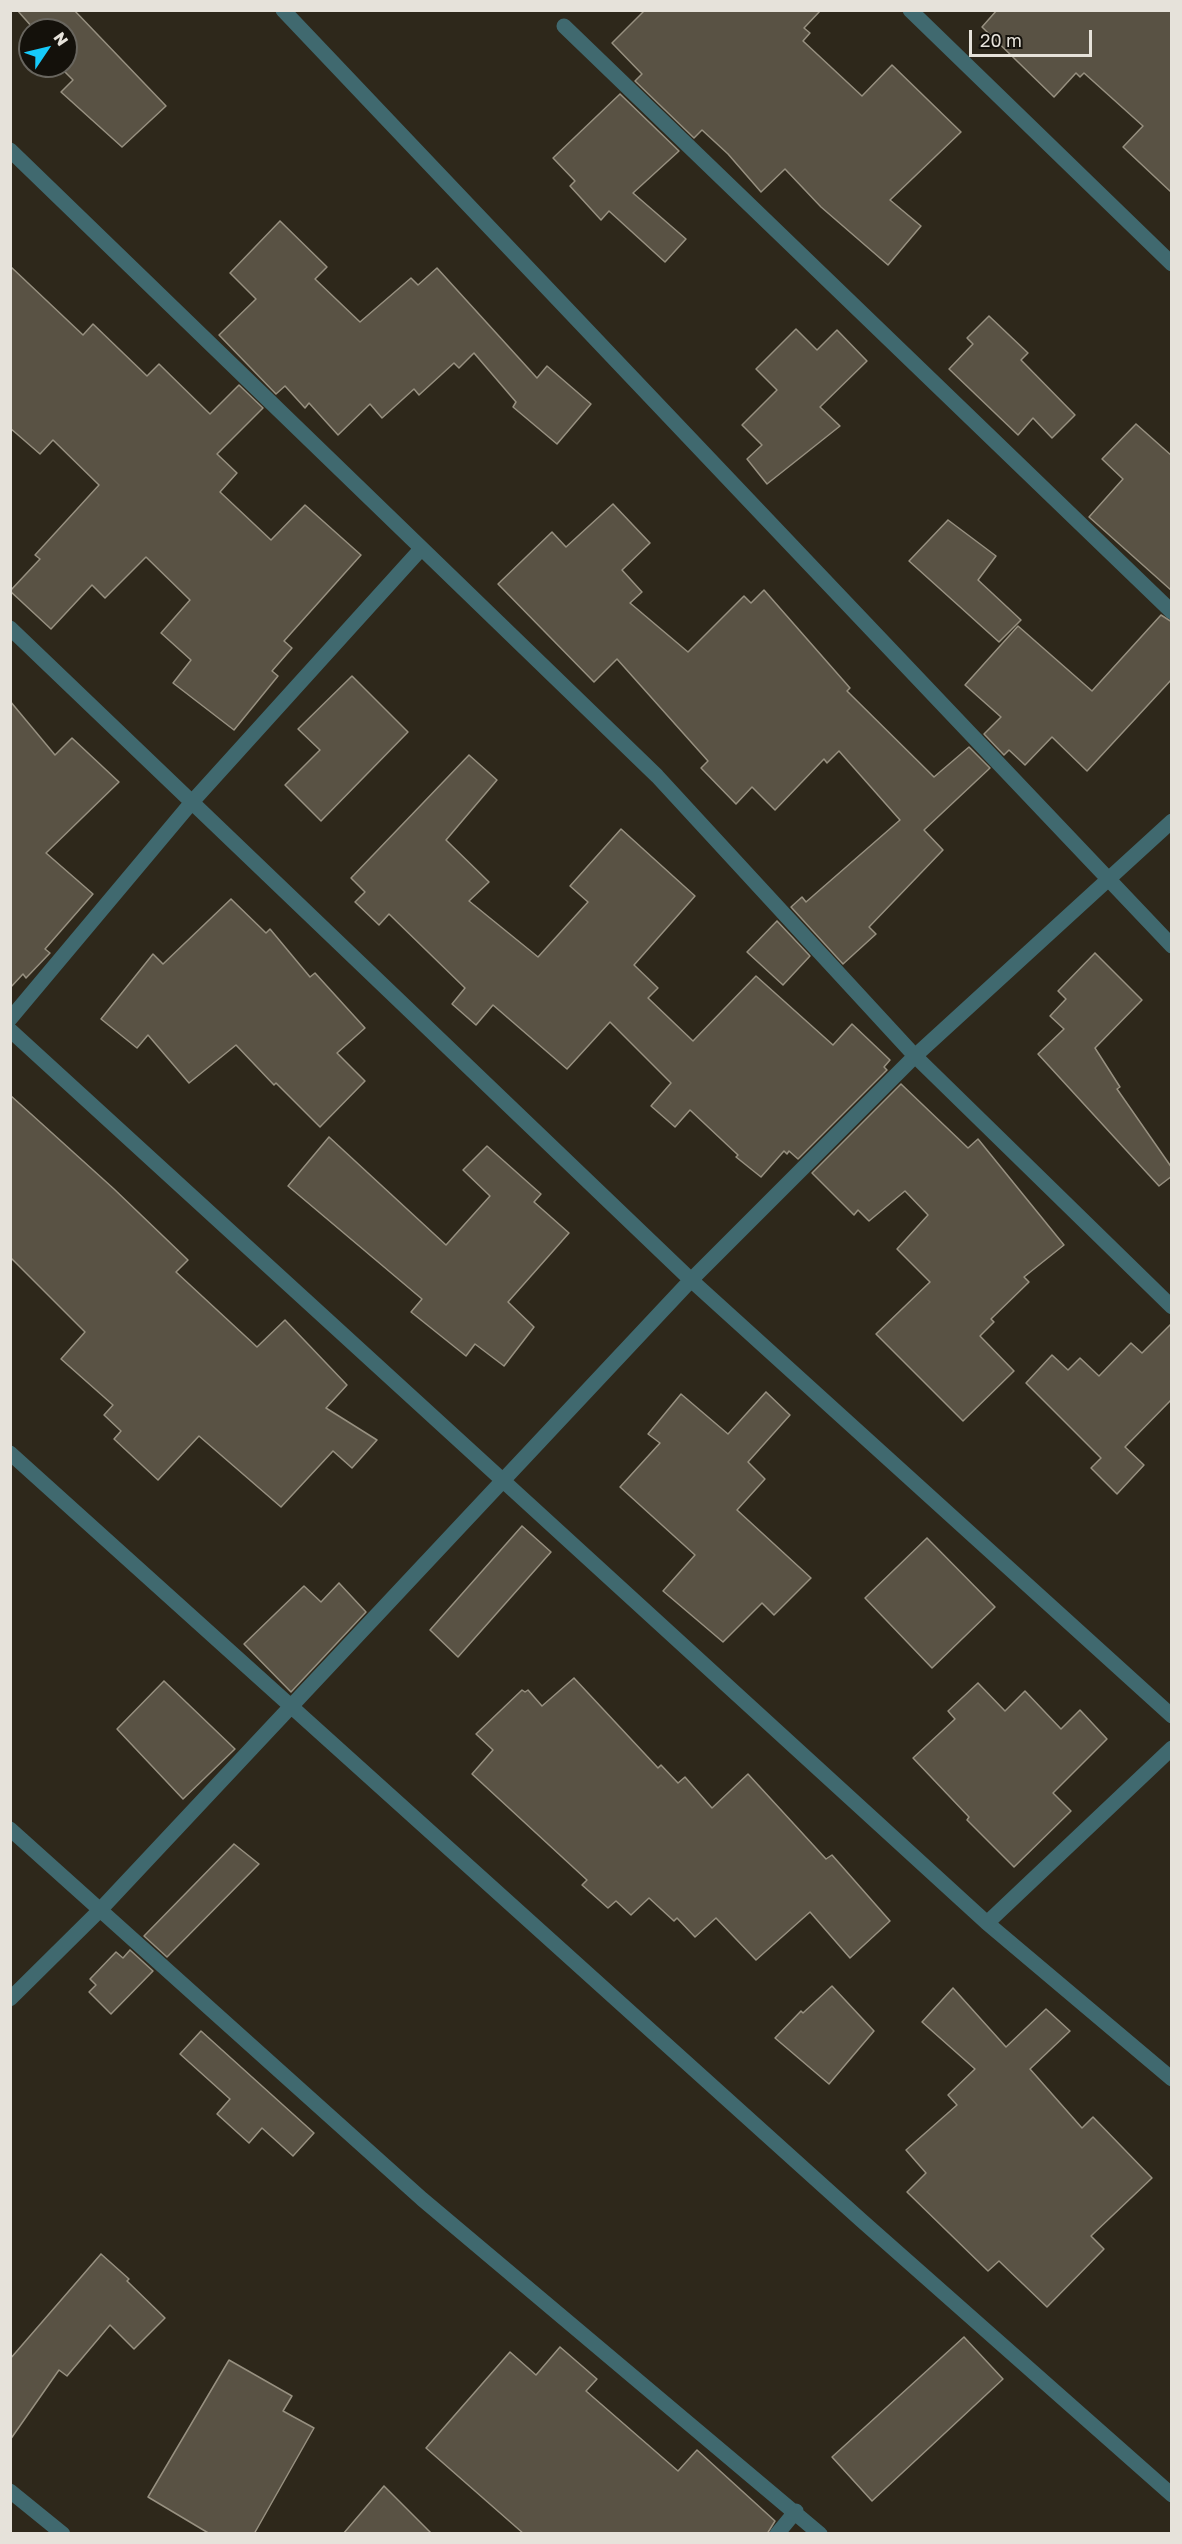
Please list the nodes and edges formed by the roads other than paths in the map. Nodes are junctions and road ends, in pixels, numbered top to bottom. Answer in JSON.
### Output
{"nodes":[{"id":1,"x":283,"y":10,"type":"edge"},
{"id":2,"x":910,"y":10,"type":"edge"},
{"id":3,"x":564,"y":26,"type":"dead end"},
{"id":4,"x":10,"y":150,"type":"edge"},
{"id":5,"x":1172,"y":264,"type":"edge"},
{"id":6,"x":421,"y":549,"type":"junction"},
{"id":7,"x":1172,"y":612,"type":"edge"},
{"id":8,"x":10,"y":628,"type":"edge"},
{"id":9,"x":192,"y":802,"type":"junction"},
{"id":10,"x":1172,"y":821,"type":"edge"},
{"id":11,"x":1110,"y":879,"type":"junction"},
{"id":12,"x":1172,"y":946,"type":"edge"},
{"id":13,"x":10,"y":1019,"type":"edge"},
{"id":14,"x":10,"y":1030,"type":"edge"},
{"id":15,"x":915,"y":1056,"type":"junction"},
{"id":16,"x":691,"y":1280,"type":"junction"},
{"id":17,"x":1172,"y":1307,"type":"edge"},
{"id":18,"x":10,"y":1453,"type":"edge"},
{"id":19,"x":505,"y":1481,"type":"junction"},
{"id":20,"x":292,"y":1707,"type":"junction"},
{"id":21,"x":1172,"y":1716,"type":"edge"},
{"id":22,"x":1172,"y":1748,"type":"edge"},
{"id":23,"x":10,"y":1828,"type":"edge"},
{"id":24,"x":100,"y":1910,"type":"junction"},
{"id":25,"x":987,"y":1923,"type":"junction"},
{"id":26,"x":10,"y":1999,"type":"edge"},
{"id":27,"x":1172,"y":2079,"type":"edge"},
{"id":28,"x":10,"y":2491,"type":"edge"},
{"id":29,"x":1172,"y":2495,"type":"edge"},
{"id":30,"x":796,"y":2511,"type":"junction"},
{"id":31,"x":63,"y":2534,"type":"edge"},
{"id":32,"x":777,"y":2534,"type":"edge"},
{"id":33,"x":819,"y":2534,"type":"edge"}],
"edges":[{"from":1,"to":11,"type":"street"},
{"from":2,"to":5,"type":"street"},
{"from":3,"to":7,"type":"street"},
{"from":4,"to":6,"type":"street"},
{"from":6,"to":9,"type":"street"},
{"from":6,"to":15,"type":"street"},
{"from":8,"to":9,"type":"street"},
{"from":9,"to":13,"type":"street"},
{"from":9,"to":16,"type":"street"},
{"from":10,"to":11,"type":"street"},
{"from":11,"to":12,"type":"street"},
{"from":11,"to":15,"type":"street"},
{"from":14,"to":19,"type":"street"},
{"from":15,"to":16,"type":"street"},
{"from":15,"to":17,"type":"street"},
{"from":16,"to":19,"type":"street"},
{"from":16,"to":21,"type":"street"},
{"from":18,"to":20,"type":"street"},
{"from":19,"to":20,"type":"street"},
{"from":19,"to":25,"type":"street"},
{"from":20,"to":24,"type":"street"},
{"from":20,"to":29,"type":"street"},
{"from":22,"to":25,"type":"street"},
{"from":23,"to":24,"type":"street"},
{"from":24,"to":26,"type":"street"},
{"from":24,"to":30,"type":"street"},
{"from":25,"to":27,"type":"street"},
{"from":28,"to":31,"type":"street"},
{"from":30,"to":32,"type":"street"},
{"from":30,"to":33,"type":"street"}]}
